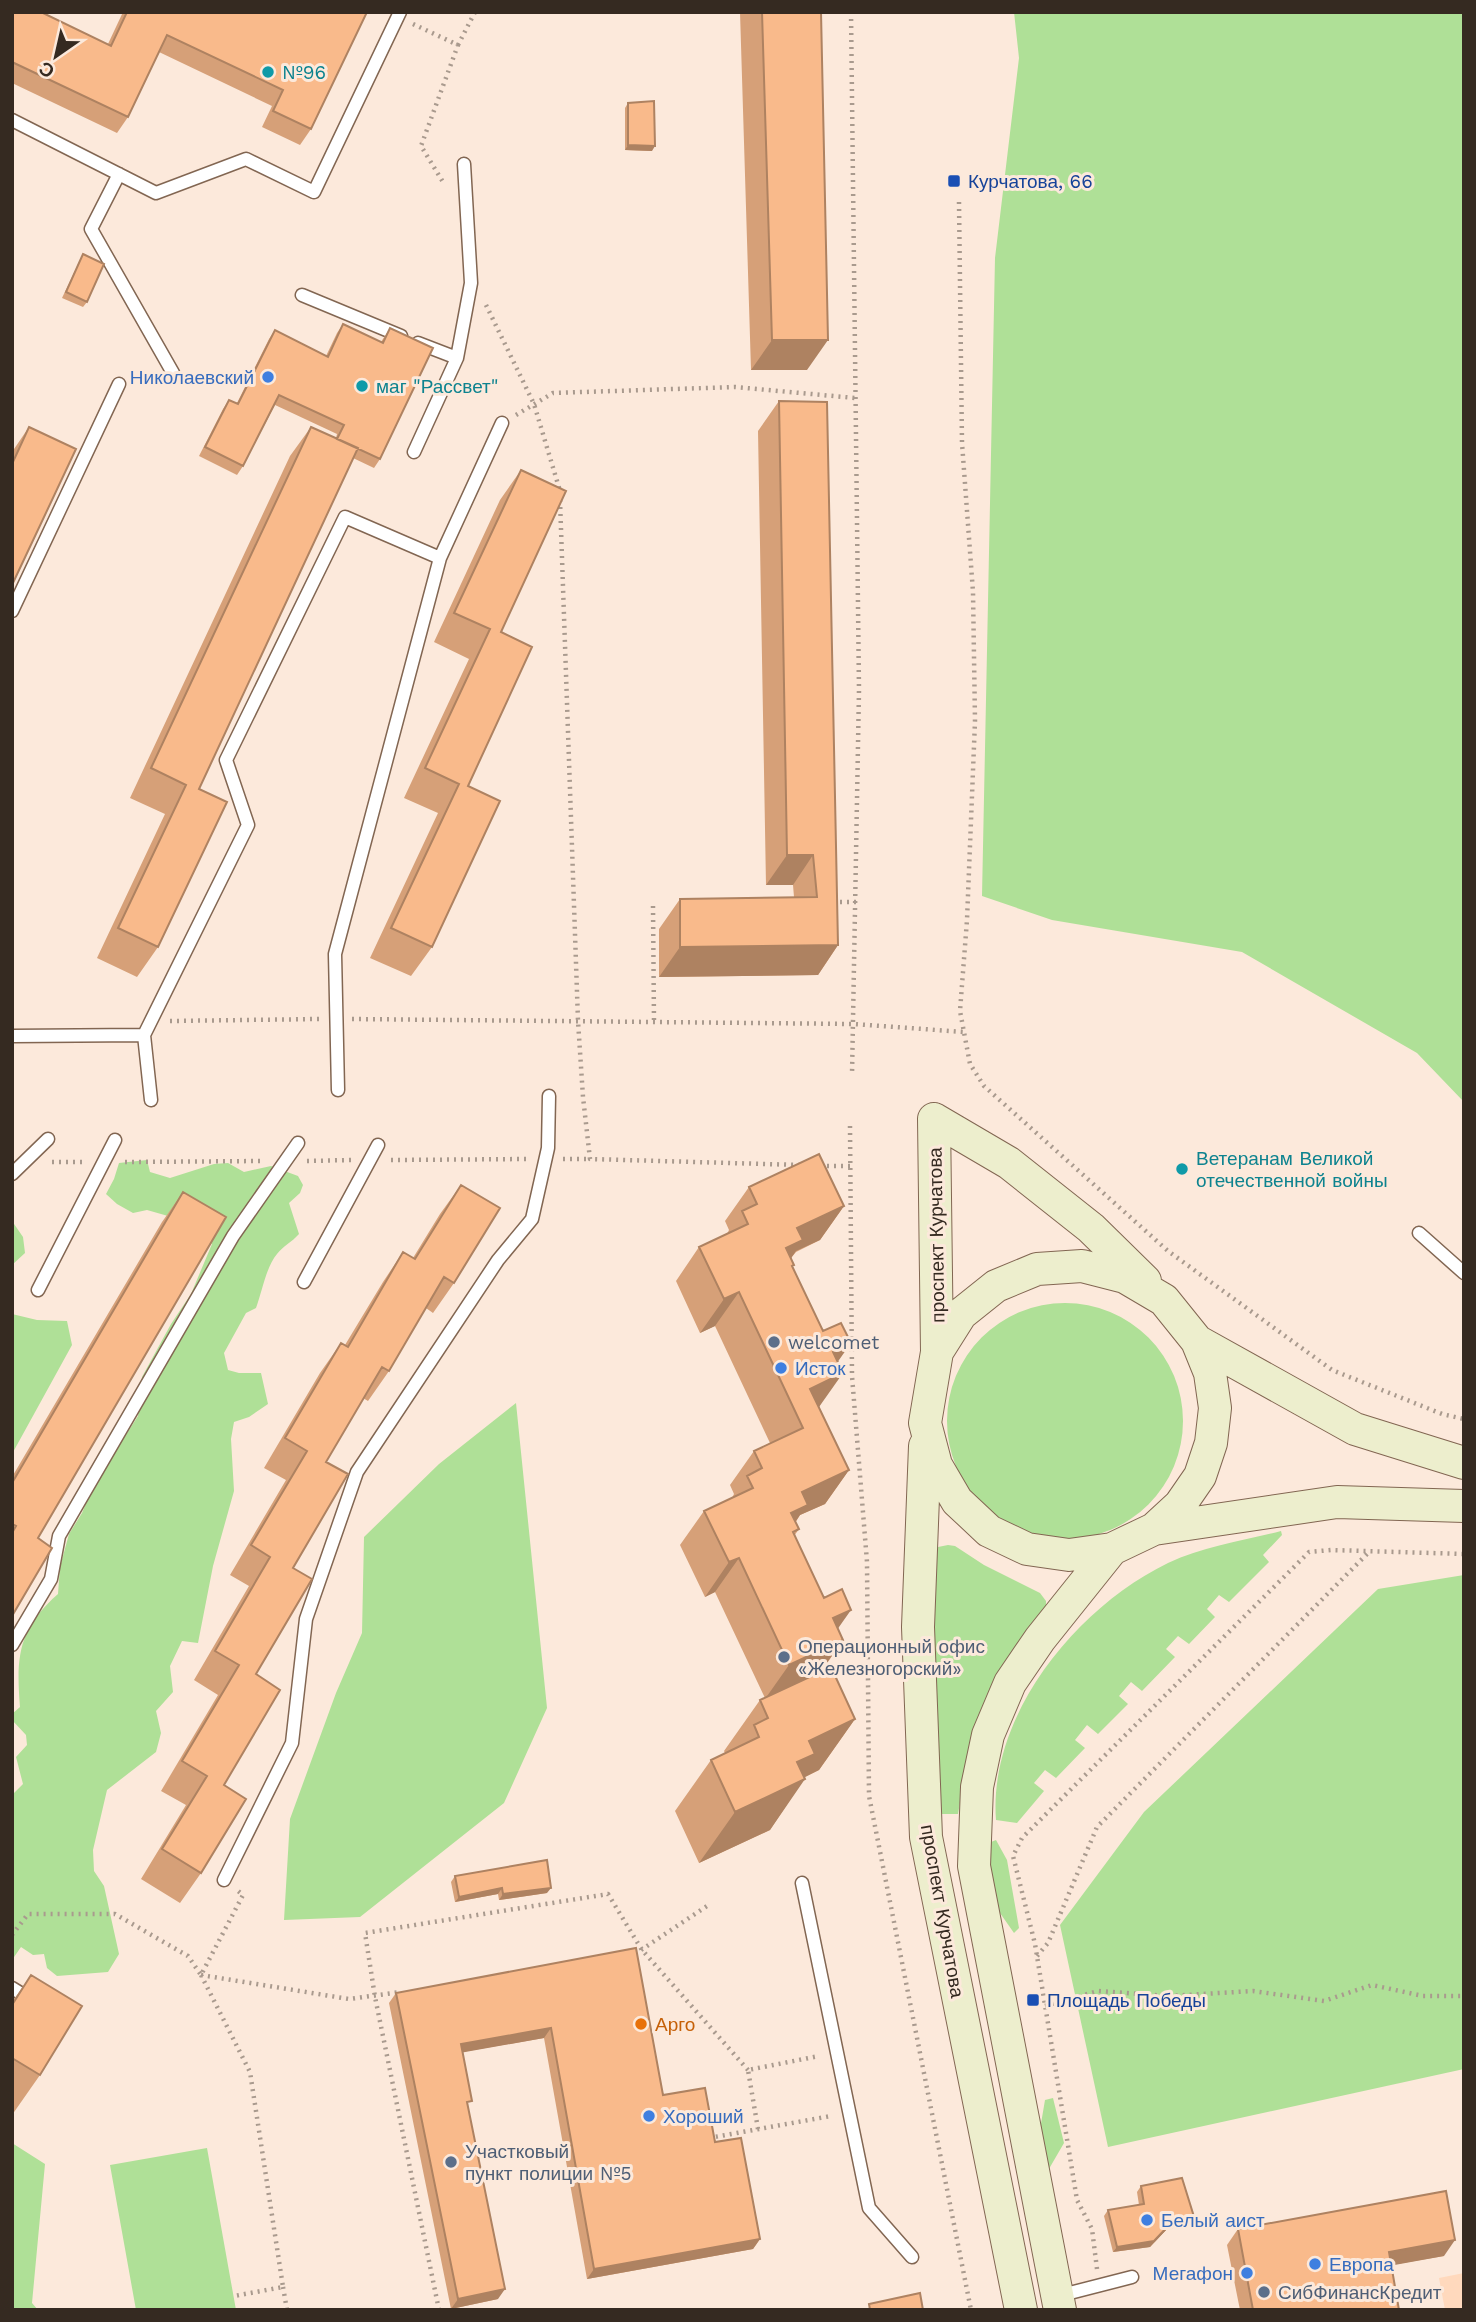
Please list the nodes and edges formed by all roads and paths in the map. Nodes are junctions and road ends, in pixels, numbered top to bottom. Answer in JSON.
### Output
{"nodes":[{"id":1,"x":475,"y":12,"type":"edge"},
{"id":2,"x":850,"y":12,"type":"edge"},
{"id":3,"x":399,"y":15,"type":"edge"},
{"id":4,"x":458,"y":45,"type":"junction"},
{"id":5,"x":12,"y":120,"type":"edge"},
{"id":6,"x":464,"y":164,"type":"dead end"},
{"id":7,"x":119,"y":174,"type":"junction"},
{"id":8,"x":443,"y":181,"type":"dead end"},
{"id":9,"x":958,"y":202,"type":"dead end"},
{"id":10,"x":480,"y":293,"type":"dead end"},
{"id":11,"x":302,"y":295,"type":"dead end"},
{"id":12,"x":457,"y":358,"type":"junction"},
{"id":13,"x":173,"y":373,"type":"dead end"},
{"id":14,"x":120,"y":384,"type":"dead end"},
{"id":15,"x":855,"y":398,"type":"junction"},
{"id":16,"x":534,"y":404,"type":"junction"},
{"id":17,"x":502,"y":423,"type":"joint"},
{"id":18,"x":414,"y":452,"type":"dead end"},
{"id":19,"x":440,"y":558,"type":"junction"},
{"id":20,"x":12,"y":611,"type":"edge"},
{"id":21,"x":830,"y":902,"type":"edge"},
{"id":22,"x":857,"y":902,"type":"junction"},
{"id":23,"x":653,"y":906,"type":"dead end"},
{"id":24,"x":337,"y":1019,"type":"junction"},
{"id":25,"x":152,"y":1021,"type":"junction"},
{"id":26,"x":579,"y":1021,"type":"junction"},
{"id":27,"x":654,"y":1022,"type":"junction"},
{"id":28,"x":854,"y":1024,"type":"junction"},
{"id":29,"x":964,"y":1032,"type":"junction"},
{"id":30,"x":145,"y":1035,"type":"junction"},
{"id":31,"x":12,"y":1036,"type":"edge"},
{"id":32,"x":852,"y":1075,"type":"dead end"},
{"id":33,"x":338,"y":1090,"type":"dead end"},
{"id":34,"x":549,"y":1096,"type":"dead end"},
{"id":35,"x":151,"y":1100,"type":"dead end"},
{"id":36,"x":850,"y":1126,"type":"dead end"},
{"id":37,"x":48,"y":1139,"type":"dead end"},
{"id":38,"x":115,"y":1140,"type":"dead end"},
{"id":39,"x":298,"y":1143,"type":"dead end"},
{"id":40,"x":378,"y":1145,"type":"dead end"},
{"id":41,"x":850,"y":1167,"type":"junction"},
{"id":42,"x":12,"y":1174,"type":"edge"},
{"id":43,"x":1419,"y":1233,"type":"dead end"},
{"id":44,"x":1464,"y":1273,"type":"edge"},
{"id":45,"x":304,"y":1282,"type":"dead end"},
{"id":46,"x":38,"y":1290,"type":"dead end"},
{"id":47,"x":1164,"y":1300,"type":"junction"},
{"id":48,"x":1197,"y":1341,"type":"junction"},
{"id":49,"x":937,"y":1352,"type":"junction"},
{"id":50,"x":1464,"y":1419,"type":"edge"},
{"id":51,"x":925,"y":1423,"type":"junction"},
{"id":52,"x":1464,"y":1463,"type":"edge"},
{"id":53,"x":1464,"y":1507,"type":"edge"},
{"id":54,"x":1154,"y":1529,"type":"junction"},
{"id":55,"x":1112,"y":1549,"type":"junction"},
{"id":56,"x":1369,"y":1551,"type":"junction"},
{"id":57,"x":1464,"y":1554,"type":"edge"},
{"id":58,"x":12,"y":1645,"type":"edge"},
{"id":59,"x":224,"y":1880,"type":"joint"},
{"id":60,"x":802,"y":1883,"type":"dead end"},
{"id":61,"x":707,"y":1906,"type":"dead end"},
{"id":62,"x":12,"y":1935,"type":"edge"},
{"id":63,"x":642,"y":1950,"type":"junction"},
{"id":64,"x":628,"y":1952,"type":"edge"},
{"id":65,"x":1037,"y":1956,"type":"junction"},
{"id":66,"x":201,"y":1975,"type":"junction"},
{"id":67,"x":12,"y":1988,"type":"edge"},
{"id":68,"x":402,"y":1992,"type":"edge"},
{"id":69,"x":1464,"y":1996,"type":"edge"},
{"id":70,"x":375,"y":1997,"type":"junction"},
{"id":71,"x":1045,"y":2006,"type":"junction"},
{"id":72,"x":43,"y":2007,"type":"edge"},
{"id":73,"x":837,"y":2053,"type":"junction"},
{"id":74,"x":748,"y":2070,"type":"junction"},
{"id":75,"x":849,"y":2113,"type":"junction"},
{"id":76,"x":758,"y":2129,"type":"junction"},
{"id":77,"x":705,"y":2138,"type":"edge"},
{"id":78,"x":912,"y":2257,"type":"dead end"},
{"id":79,"x":1132,"y":2277,"type":"dead end"},
{"id":80,"x":1100,"y":2285,"type":"junction"},
{"id":81,"x":283,"y":2287,"type":"junction"},
{"id":82,"x":234,"y":2296,"type":"dead end"},
{"id":83,"x":1058,"y":2303,"type":"edge"},
{"id":84,"x":287,"y":2310,"type":"edge"},
{"id":85,"x":439,"y":2310,"type":"edge"},
{"id":86,"x":971,"y":2310,"type":"edge"},
{"id":87,"x":1021,"y":2310,"type":"edge"}],
"edges":[{"from":1,"to":4,"type":"path"},
{"from":2,"to":15,"type":"path"},
{"from":3,"to":4,"type":"path"},
{"from":3,"to":7,"type":"lane"},
{"from":4,"to":8,"type":"path"},
{"from":5,"to":7,"type":"lane"},
{"from":6,"to":12,"type":"lane"},
{"from":7,"to":13,"type":"lane"},
{"from":9,"to":29,"type":"path"},
{"from":10,"to":16,"type":"path"},
{"from":11,"to":12,"type":"lane"},
{"from":12,"to":18,"type":"lane"},
{"from":14,"to":20,"type":"lane"},
{"from":15,"to":16,"type":"path"},
{"from":15,"to":22,"type":"path"},
{"from":16,"to":17,"type":"path"},
{"from":16,"to":26,"type":"path"},
{"from":17,"to":19,"type":"lane"},
{"from":19,"to":24,"type":"lane"},
{"from":19,"to":25,"type":"lane"},
{"from":21,"to":22,"type":"path"},
{"from":22,"to":28,"type":"path"},
{"from":23,"to":27,"type":"path"},
{"from":24,"to":25,"type":"path"},
{"from":24,"to":26,"type":"path"},
{"from":24,"to":33,"type":"lane"},
{"from":25,"to":30,"type":"lane"},
{"from":26,"to":27,"type":"path"},
{"from":26,"to":41,"type":"path"},
{"from":27,"to":28,"type":"path"},
{"from":28,"to":29,"type":"path"},
{"from":28,"to":32,"type":"path"},
{"from":29,"to":50,"type":"path"},
{"from":30,"to":31,"type":"lane"},
{"from":30,"to":35,"type":"lane"},
{"from":34,"to":59,"type":"lane"},
{"from":36,"to":41,"type":"path"},
{"from":37,"to":42,"type":"lane"},
{"from":38,"to":46,"type":"lane"},
{"from":39,"to":58,"type":"lane"},
{"from":40,"to":45,"type":"lane"},
{"from":41,"to":86,"type":"path"},
{"from":43,"to":44,"type":"lane"},
{"from":47,"to":48,"type":"main road"},
{"from":47,"to":49,"type":"main road"},
{"from":47,"to":49,"type":"main road","name":"проспект Курчатова"},
{"from":48,"to":52,"type":"main road"},
{"from":48,"to":54,"type":"main road"},
{"from":49,"to":51,"type":"main road","name":"проспект Курчатова"},
{"from":51,"to":55,"type":"main road"},
{"from":51,"to":87,"type":"main road","name":"проспект Курчатова"},
{"from":53,"to":54,"type":"main road"},
{"from":54,"to":55,"type":"main road"},
{"from":55,"to":83,"type":"main road","name":"проспект Курчатова"},
{"from":56,"to":57,"type":"path"},
{"from":56,"to":65,"type":"path"},
{"from":56,"to":65,"type":"path"},
{"from":59,"to":66,"type":"path"},
{"from":60,"to":73,"type":"lane"},
{"from":61,"to":63,"type":"path"},
{"from":62,"to":66,"type":"path"},
{"from":63,"to":64,"type":"path"},
{"from":63,"to":70,"type":"path"},
{"from":63,"to":74,"type":"path"},
{"from":65,"to":71,"type":"path"},
{"from":66,"to":70,"type":"path"},
{"from":66,"to":81,"type":"path"},
{"from":67,"to":72,"type":"lane"},
{"from":68,"to":70,"type":"path"},
{"from":69,"to":71,"type":"path"},
{"from":70,"to":85,"type":"path"},
{"from":71,"to":80,"type":"path"},
{"from":73,"to":74,"type":"path"},
{"from":73,"to":75,"type":"lane"},
{"from":74,"to":76,"type":"path"},
{"from":75,"to":76,"type":"path"},
{"from":75,"to":78,"type":"lane"},
{"from":76,"to":77,"type":"path"},
{"from":79,"to":80,"type":"lane"},
{"from":80,"to":83,"type":"lane"},
{"from":81,"to":82,"type":"path"},
{"from":81,"to":84,"type":"path"}]}
